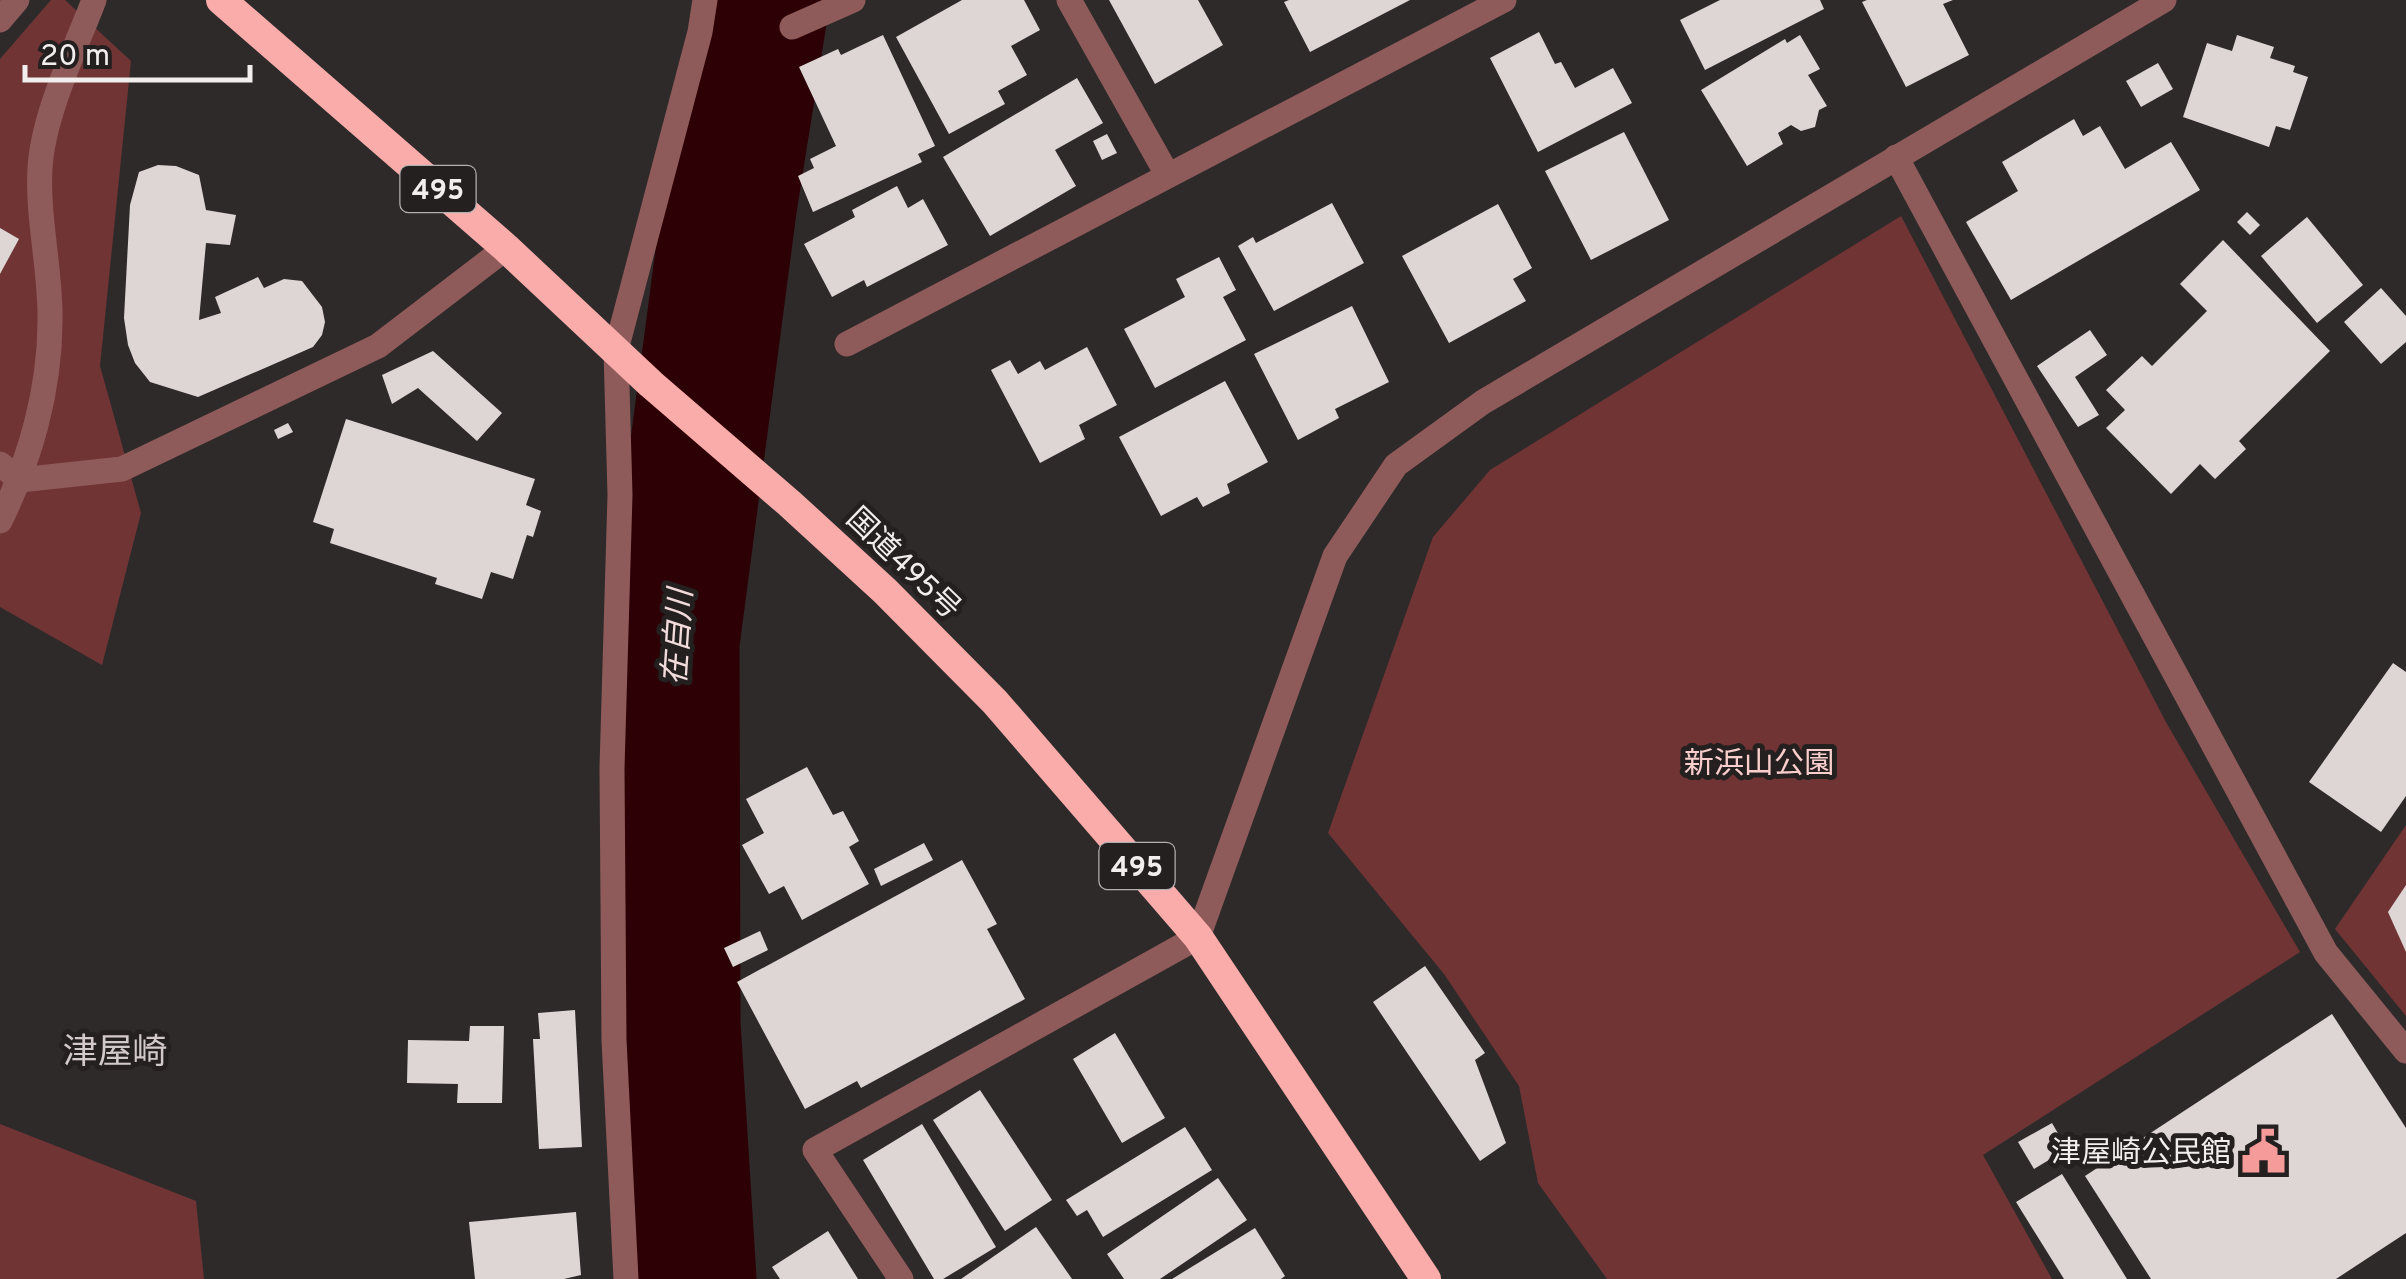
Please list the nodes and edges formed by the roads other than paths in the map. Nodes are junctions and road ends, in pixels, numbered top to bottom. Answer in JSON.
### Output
{"nodes":[{"id":1,"x":16,"y":0,"type":"edge"},
{"id":2,"x":94,"y":0,"type":"edge"},
{"id":3,"x":221,"y":0,"type":"edge"},
{"id":4,"x":705,"y":0,"type":"edge"},
{"id":5,"x":853,"y":0,"type":"edge"},
{"id":6,"x":1069,"y":0,"type":"edge"},
{"id":7,"x":2164,"y":0,"type":"edge"},
{"id":8,"x":1493,"y":2,"type":"edge"},
{"id":9,"x":0,"y":20,"type":"edge"},
{"id":10,"x":792,"y":27,"type":"dead end"},
{"id":11,"x":1896,"y":157,"type":"junction"},
{"id":12,"x":1167,"y":174,"type":"junction"},
{"id":13,"x":506,"y":248,"type":"junction"},
{"id":14,"x":847,"y":344,"type":"dead end"},
{"id":15,"x":616,"y":350,"type":"junction"},
{"id":16,"x":10,"y":472,"type":"edge"},
{"id":17,"x":0,"y":520,"type":"edge"},
{"id":18,"x":1198,"y":937,"type":"junction"},
{"id":19,"x":2406,"y":1051,"type":"edge"},
{"id":20,"x":626,"y":1279,"type":"edge"},
{"id":21,"x":902,"y":1279,"type":"edge"},
{"id":22,"x":1426,"y":1279,"type":"edge"}],
"edges":[{"from":1,"to":9,"type":"street"},
{"from":2,"to":16,"type":"street"},
{"from":3,"to":13,"type":"highway","name":"国道495号","number":"495"},
{"from":4,"to":15,"type":"street"},
{"from":5,"to":10,"type":"street"},
{"from":6,"to":12,"type":"street"},
{"from":7,"to":11,"type":"street"},
{"from":8,"to":12,"type":"street"},
{"from":11,"to":18,"type":"street"},
{"from":11,"to":19,"type":"street"},
{"from":12,"to":14,"type":"street"},
{"from":13,"to":15,"type":"highway","name":"国道495号","number":"495"},
{"from":13,"to":16,"type":"street"},
{"from":15,"to":18,"type":"highway","name":"国道495号","number":"495"},
{"from":15,"to":20,"type":"street"},
{"from":16,"to":17,"type":"street"},
{"from":18,"to":21,"type":"street"},
{"from":18,"to":22,"type":"highway","name":"国道495号","number":"495"}]}
